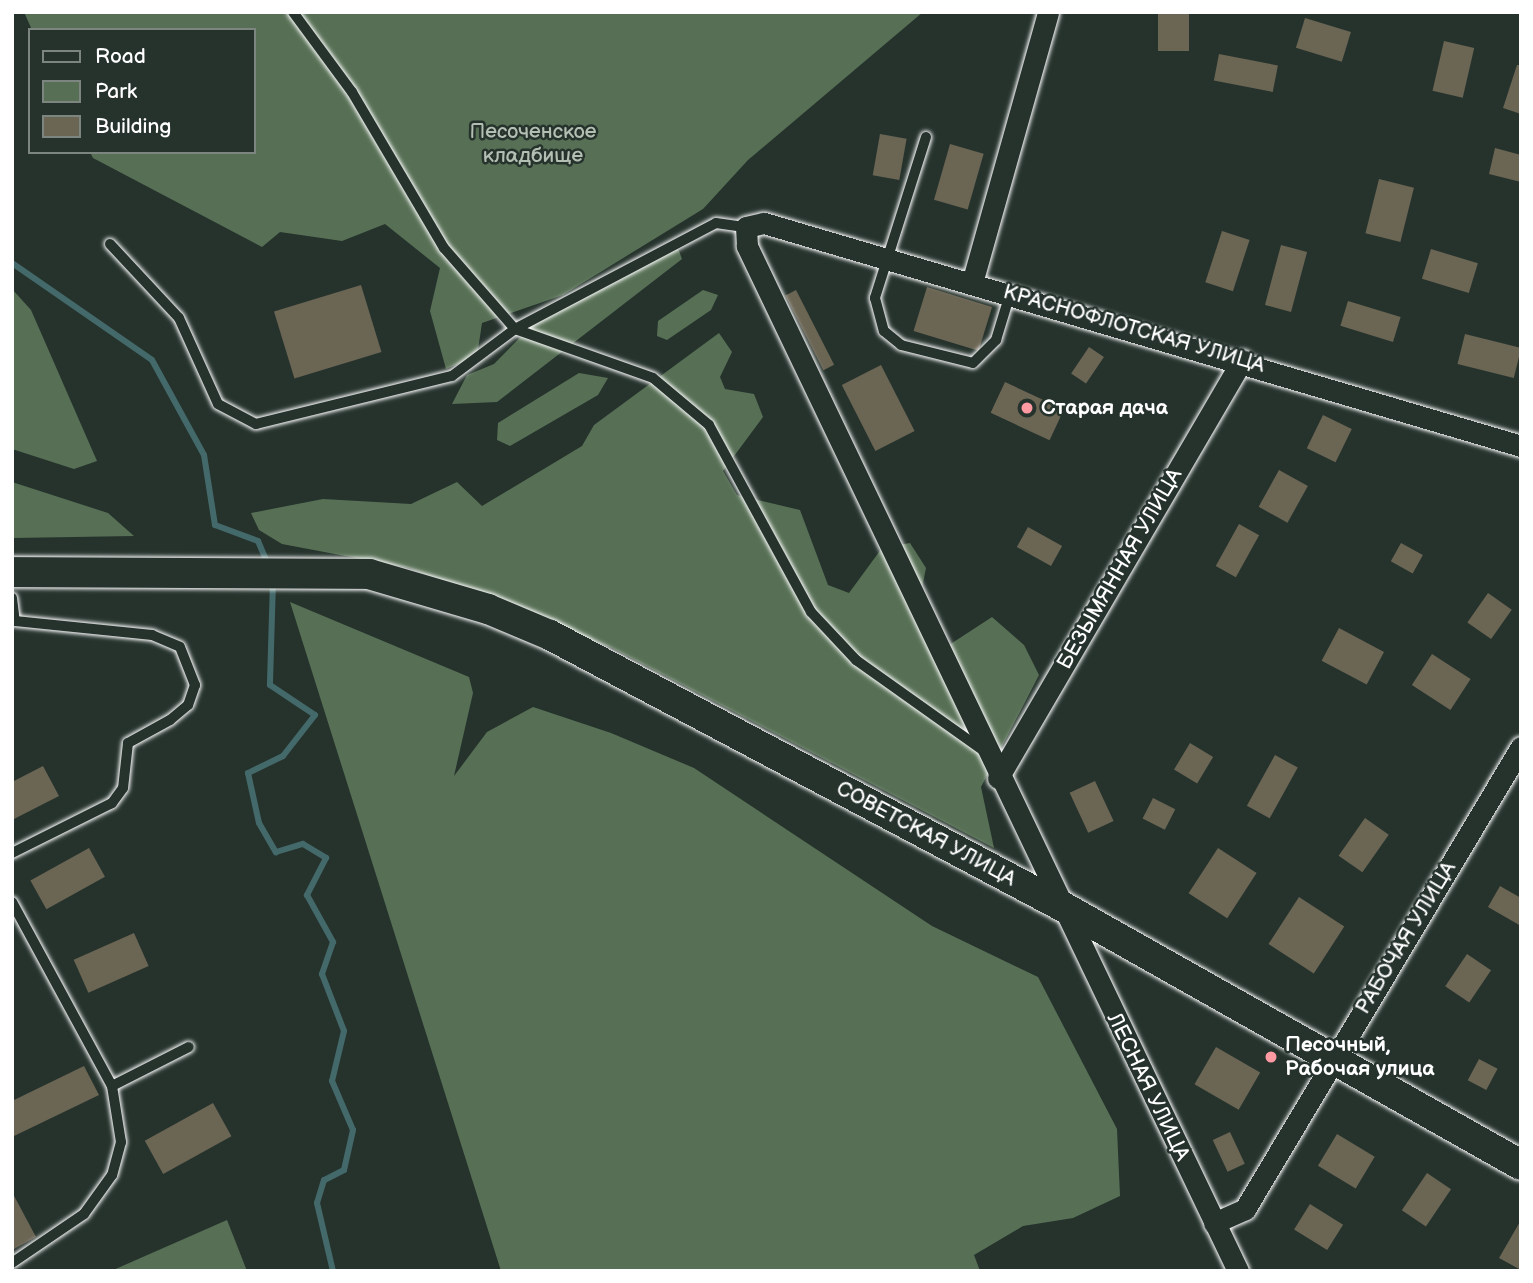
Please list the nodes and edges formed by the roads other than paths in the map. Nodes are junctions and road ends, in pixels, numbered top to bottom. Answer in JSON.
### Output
{"nodes":[{"id":1,"x":293,"y":12,"type":"edge"},
{"id":2,"x":1048,"y":12,"type":"edge"},
{"id":3,"x":926,"y":137,"type":"dead end"},
{"id":4,"x":746,"y":227,"type":"junction"},
{"id":5,"x":110,"y":244,"type":"dead end"},
{"id":6,"x":887,"y":259,"type":"junction"},
{"id":7,"x":972,"y":283,"type":"junction"},
{"id":8,"x":1010,"y":294,"type":"junction"},
{"id":9,"x":515,"y":329,"type":"junction"},
{"id":10,"x":1242,"y":360,"type":"junction"},
{"id":11,"x":1521,"y":446,"type":"edge"},
{"id":12,"x":12,"y":572,"type":"edge"},
{"id":13,"x":12,"y":598,"type":"edge"},
{"id":14,"x":1521,"y":747,"type":"edge"},
{"id":15,"x":985,"y":751,"type":"junction"},
{"id":16,"x":998,"y":778,"type":"junction"},
{"id":17,"x":12,"y":853,"type":"edge"},
{"id":18,"x":12,"y":902,"type":"edge"},
{"id":19,"x":1058,"y":904,"type":"junction"},
{"id":20,"x":189,"y":1047,"type":"dead end"},
{"id":21,"x":1331,"y":1062,"type":"junction"},
{"id":22,"x":112,"y":1086,"type":"junction"},
{"id":23,"x":1521,"y":1165,"type":"edge"},
{"id":24,"x":1214,"y":1223,"type":"junction"},
{"id":25,"x":12,"y":1263,"type":"edge"},
{"id":26,"x":1238,"y":1271,"type":"edge"}],
"edges":[{"from":1,"to":9,"type":"lane"},
{"from":2,"to":7,"type":"street"},
{"from":3,"to":6,"type":"lane"},
{"from":4,"to":6,"type":"street","name":"КРАСНОФЛОТСКАЯ УЛИЦА"},
{"from":4,"to":9,"type":"lane"},
{"from":4,"to":15,"type":"street","name":"ЛЕСНАЯ УЛИЦА"},
{"from":5,"to":9,"type":"lane"},
{"from":6,"to":7,"type":"street","name":"КРАСНОФЛОТСКАЯ УЛИЦА"},
{"from":6,"to":8,"type":"lane"},
{"from":7,"to":8,"type":"street","name":"КРАСНОФЛОТСКАЯ УЛИЦА"},
{"from":8,"to":10,"type":"street","name":"КРАСНОФЛОТСКАЯ УЛИЦА"},
{"from":9,"to":15,"type":"lane"},
{"from":10,"to":11,"type":"street","name":"КРАСНОФЛОТСКАЯ УЛИЦА"},
{"from":10,"to":16,"type":"street","name":"БЕЗЫМЯННАЯ УЛИЦА"},
{"from":12,"to":19,"type":"main road","name":"СОВЕТСКАЯ УЛИЦА"},
{"from":13,"to":17,"type":"lane"},
{"from":14,"to":21,"type":"street","name":"РАБОЧАЯ УЛИЦА"},
{"from":15,"to":16,"type":"street","name":"ЛЕСНАЯ УЛИЦА"},
{"from":16,"to":19,"type":"street","name":"ЛЕСНАЯ УЛИЦА"},
{"from":18,"to":22,"type":"lane"},
{"from":19,"to":21,"type":"main road","name":"СОВЕТСКАЯ УЛИЦА"},
{"from":19,"to":24,"type":"street","name":"ЛЕСНАЯ УЛИЦА"},
{"from":20,"to":22,"type":"lane"},
{"from":21,"to":23,"type":"main road","name":"СОВЕТСКАЯ УЛИЦА"},
{"from":21,"to":24,"type":"street","name":"РАБОЧАЯ УЛИЦА"},
{"from":22,"to":25,"type":"lane"},
{"from":24,"to":26,"type":"street","name":"ЛЕСНАЯ УЛИЦА"}]}
